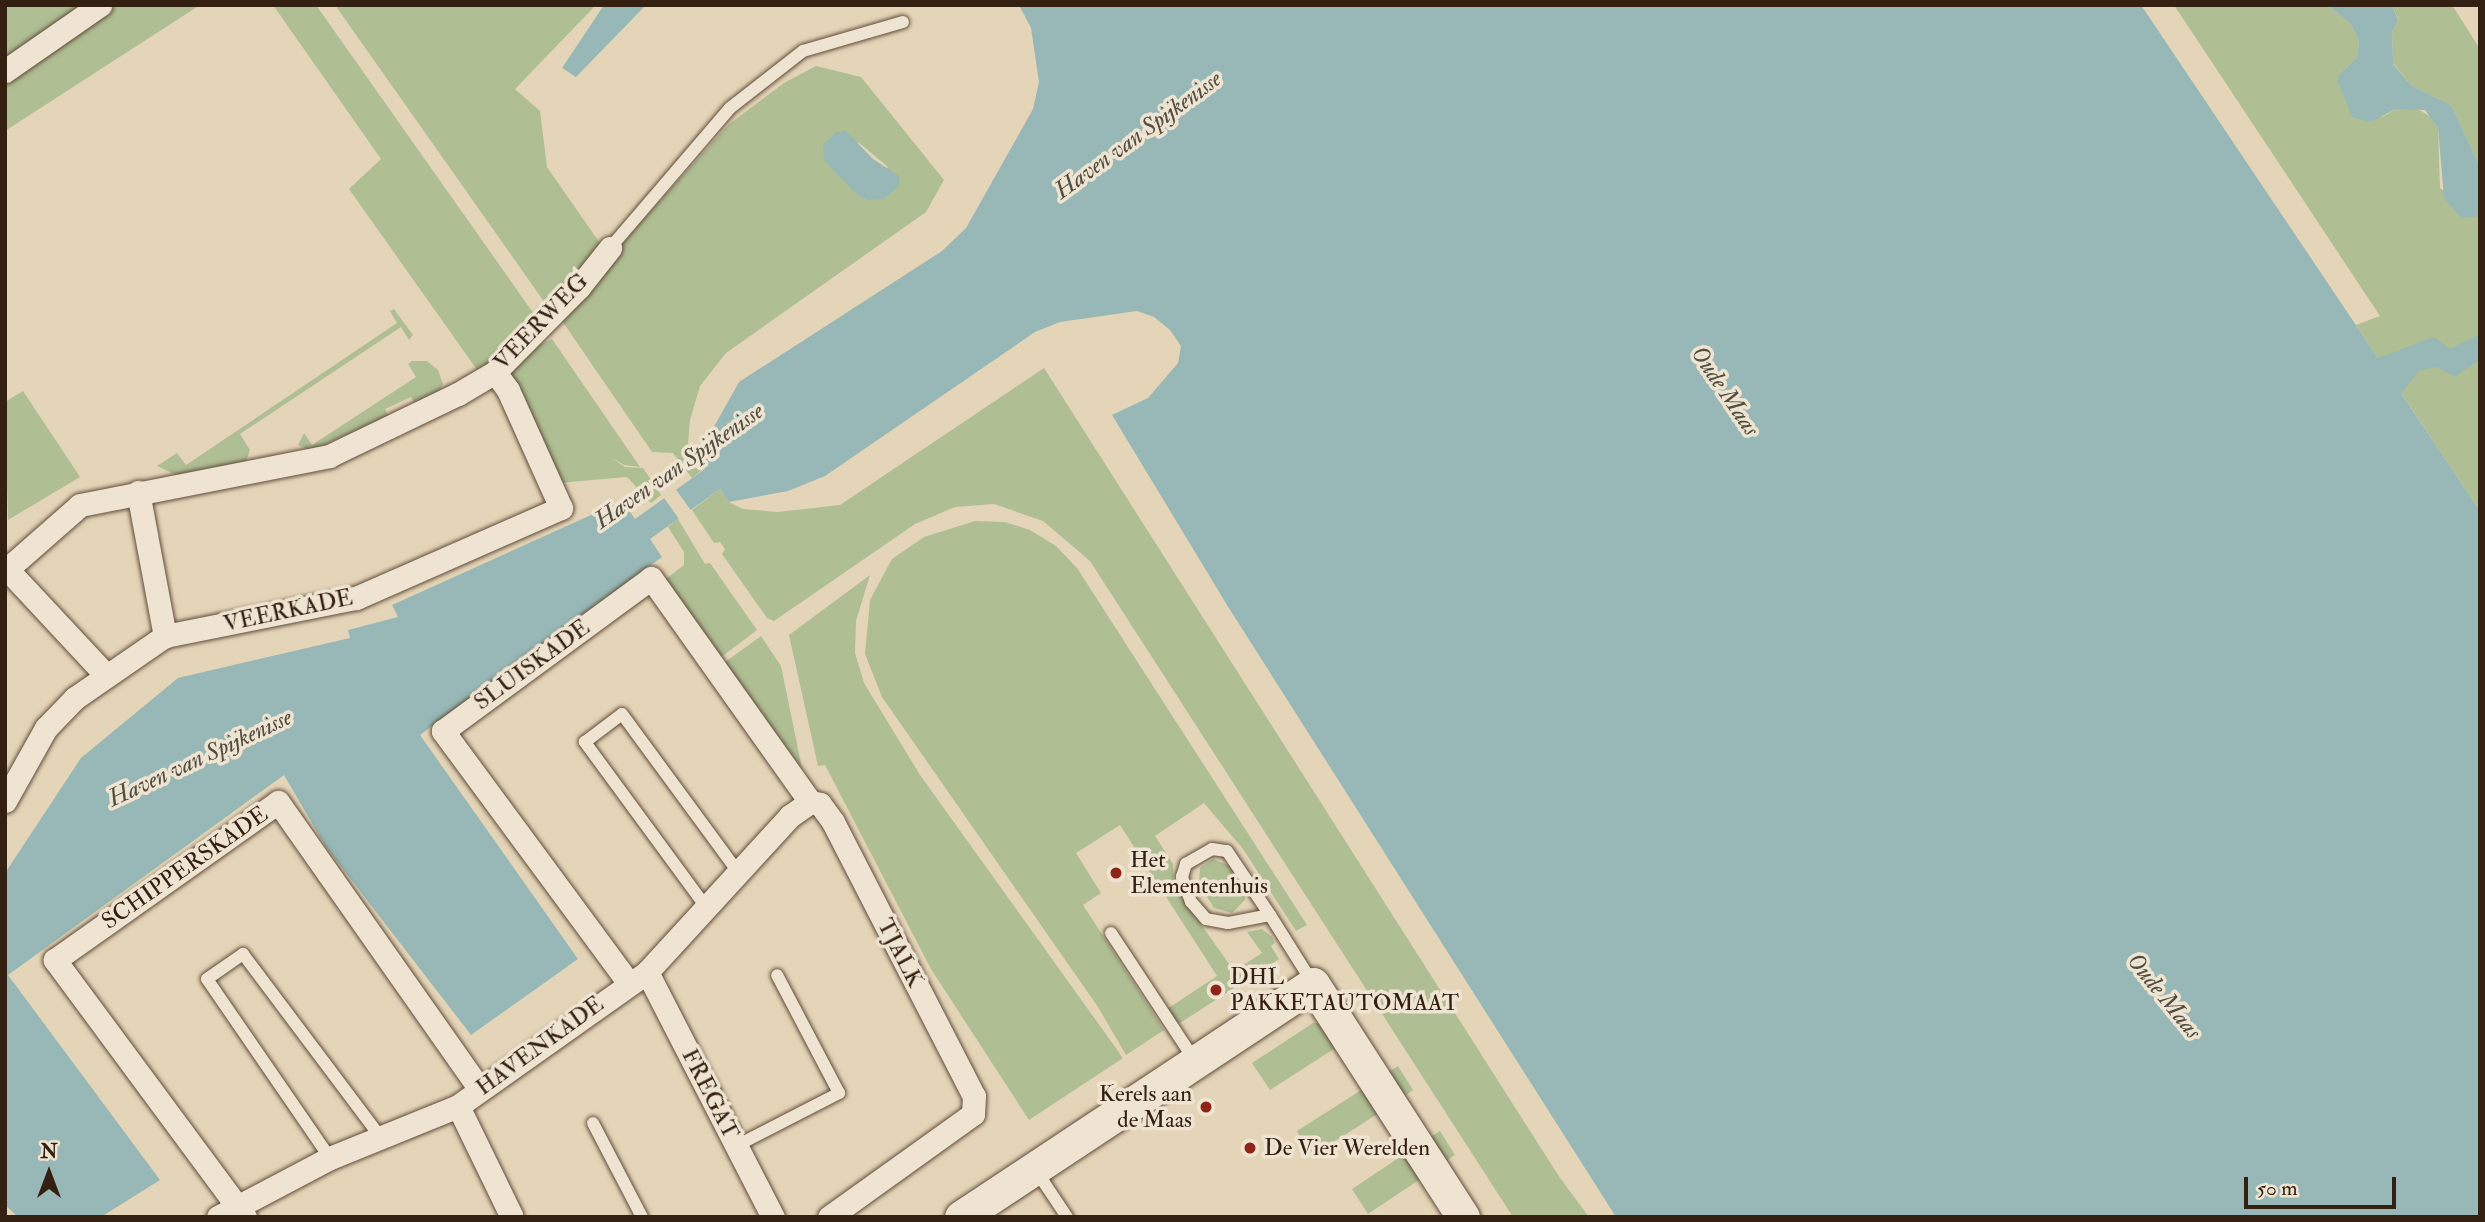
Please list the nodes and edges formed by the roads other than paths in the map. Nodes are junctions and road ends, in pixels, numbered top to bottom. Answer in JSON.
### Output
{"nodes":[{"id":1,"x":100,"y":5,"type":"edge"},
{"id":2,"x":903,"y":22,"type":"dead end"},
{"id":3,"x":5,"y":71,"type":"edge"},
{"id":4,"x":610,"y":248,"type":"joint"},
{"id":5,"x":495,"y":372,"type":"junction"},
{"id":6,"x":138,"y":492,"type":"junction"},
{"id":7,"x":6,"y":570,"type":"edge"},
{"id":8,"x":165,"y":636,"type":"junction"},
{"id":9,"x":105,"y":674,"type":"junction"},
{"id":10,"x":5,"y":801,"type":"edge"},
{"id":11,"x":810,"y":802,"type":"junction"},
{"id":12,"x":738,"y":872,"type":"junction"},
{"id":13,"x":706,"y":907,"type":"junction"},
{"id":14,"x":1270,"y":915,"type":"junction"},
{"id":15,"x":1111,"y":933,"type":"dead end"},
{"id":16,"x":777,"y":975,"type":"dead end"},
{"id":17,"x":638,"y":977,"type":"junction"},
{"id":18,"x":1313,"y":984,"type":"junction"},
{"id":19,"x":1195,"y":1062,"type":"junction"},
{"id":20,"x":480,"y":1088,"type":"junction"},
{"id":21,"x":458,"y":1106,"type":"junction"},
{"id":22,"x":593,"y":1123,"type":"dead end"},
{"id":23,"x":381,"y":1138,"type":"junction"},
{"id":24,"x":736,"y":1146,"type":"junction"},
{"id":25,"x":330,"y":1158,"type":"junction"},
{"id":26,"x":1032,"y":1166,"type":"junction"},
{"id":27,"x":241,"y":1210,"type":"edge"},
{"id":28,"x":218,"y":1217,"type":"edge"},
{"id":29,"x":512,"y":1217,"type":"edge"},
{"id":30,"x":642,"y":1217,"type":"edge"},
{"id":31,"x":774,"y":1217,"type":"edge"},
{"id":32,"x":829,"y":1217,"type":"edge"},
{"id":33,"x":961,"y":1217,"type":"edge"},
{"id":34,"x":1067,"y":1217,"type":"edge"},
{"id":35,"x":1463,"y":1217,"type":"edge"}],
"edges":[{"from":1,"to":3,"type":"street"},
{"from":2,"to":4,"type":"lane","name":"VEERWEG"},
{"from":4,"to":5,"type":"street","name":"VEERWEG"},
{"from":5,"to":6,"type":"street","name":"VEERWEG"},
{"from":5,"to":8,"type":"street","name":"VEERKADE"},
{"from":6,"to":7,"type":"street","name":"VEERWEG"},
{"from":6,"to":8,"type":"street"},
{"from":7,"to":9,"type":"street"},
{"from":8,"to":9,"type":"street","name":"VEERKADE"},
{"from":9,"to":10,"type":"street","name":"VEERKADE"},
{"from":11,"to":12,"type":"street","name":"HAVENKADE"},
{"from":11,"to":17,"type":"street","name":"SLUISKADE"},
{"from":11,"to":32,"type":"street","name":"TJALK"},
{"from":12,"to":13,"type":"street","name":"HAVENKADE"},
{"from":12,"to":13,"type":"lane"},
{"from":13,"to":17,"type":"street","name":"HAVENKADE"},
{"from":14,"to":14,"type":"lane"},
{"from":14,"to":18,"type":"lane"},
{"from":15,"to":19,"type":"lane"},
{"from":16,"to":24,"type":"lane"},
{"from":17,"to":20,"type":"street","name":"HAVENKADE"},
{"from":17,"to":24,"type":"street","name":"FREGAT"},
{"from":18,"to":19,"type":"street"},
{"from":18,"to":35,"type":"street"},
{"from":19,"to":26,"type":"street"},
{"from":20,"to":21,"type":"street","name":"HAVENKADE"},
{"from":20,"to":27,"type":"street","name":"SCHIPPERSKADE"},
{"from":21,"to":23,"type":"street","name":"HAVENKADE"},
{"from":21,"to":29,"type":"street"},
{"from":22,"to":30,"type":"lane"},
{"from":23,"to":25,"type":"street","name":"HAVENKADE"},
{"from":23,"to":25,"type":"lane"},
{"from":24,"to":31,"type":"street","name":"FREGAT"},
{"from":25,"to":27,"type":"street","name":"HAVENKADE"},
{"from":26,"to":33,"type":"street"},
{"from":26,"to":34,"type":"lane"},
{"from":27,"to":28,"type":"street","name":"HAVENKADE"}]}
